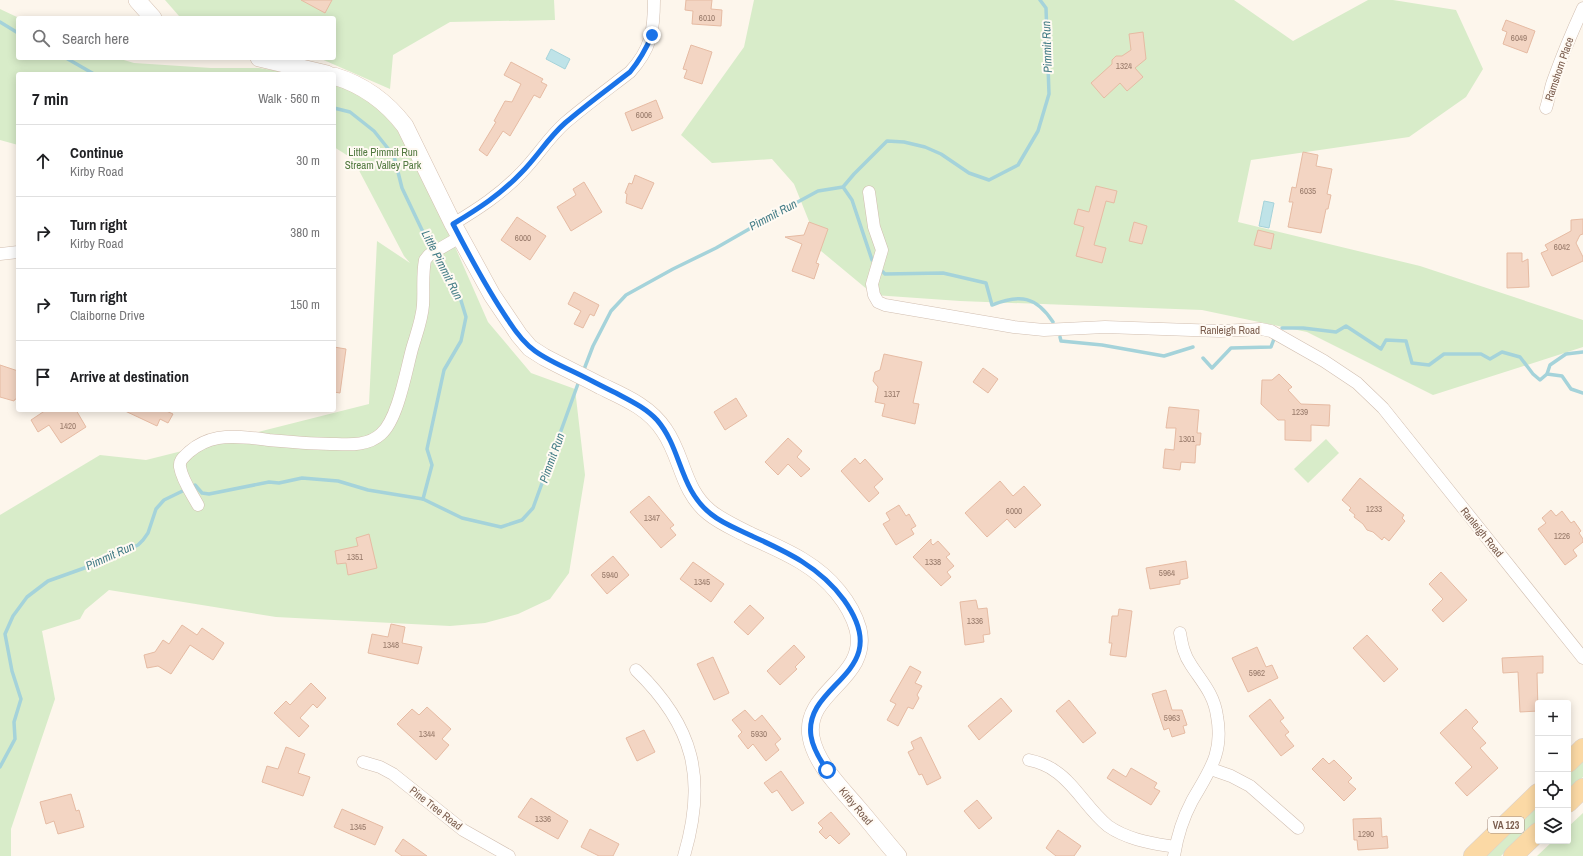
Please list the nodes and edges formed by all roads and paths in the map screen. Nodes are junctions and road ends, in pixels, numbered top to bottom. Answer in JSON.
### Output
{"nodes":[{"id":1,"x":137,"y":0,"type":"edge"},
{"id":2,"x":654,"y":0,"type":"edge"},
{"id":3,"x":1583,"y":8,"type":"edge"},
{"id":4,"x":151,"y":16,"type":"edge"},
{"id":5,"x":268,"y":60,"type":"edge"},
{"id":6,"x":318,"y":72,"type":"edge"},
{"id":7,"x":336,"y":77,"type":"edge"},
{"id":8,"x":1546,"y":108,"type":"dead end"},
{"id":9,"x":869,"y":192,"type":"dead end"},
{"id":10,"x":455,"y":234,"type":"junction"},
{"id":11,"x":16,"y":252,"type":"edge"},
{"id":12,"x":0,"y":254,"type":"edge"},
{"id":13,"x":198,"y":505,"type":"dead end"},
{"id":14,"x":1180,"y":634,"type":"dead end"},
{"id":15,"x":1583,"y":658,"type":"edge"},
{"id":16,"x":636,"y":670,"type":"dead end"},
{"id":17,"x":1583,"y":748,"type":"edge"},
{"id":18,"x":1029,"y":760,"type":"dead end"},
{"id":19,"x":1571,"y":760,"type":"edge"},
{"id":20,"x":363,"y":762,"type":"dead end"},
{"id":21,"x":1211,"y":769,"type":"junction"},
{"id":22,"x":1583,"y":788,"type":"edge"},
{"id":23,"x":1535,"y":796,"type":"edge"},
{"id":24,"x":1571,"y":800,"type":"edge"},
{"id":25,"x":1298,"y":828,"type":"dead end"},
{"id":26,"x":1535,"y":835,"type":"edge"},
{"id":27,"x":1175,"y":851,"type":"edge"},
{"id":28,"x":509,"y":856,"type":"edge"},
{"id":29,"x":684,"y":856,"type":"edge"},
{"id":30,"x":898,"y":856,"type":"edge"},
{"id":31,"x":1473,"y":856,"type":"edge"},
{"id":32,"x":1513,"y":856,"type":"edge"}],
"edges":[{"from":1,"to":4,"type":"main road"},
{"from":2,"to":10,"type":"street"},
{"from":3,"to":8,"type":"street","name":"Ramshorn Place"},
{"from":5,"to":6,"type":"main road"},
{"from":7,"to":10,"type":"main road","name":"Kirby Road"},
{"from":9,"to":15,"type":"street","name":"Ranleigh Road"},
{"from":10,"to":13,"type":"street"},
{"from":10,"to":30,"type":"main road","name":"Kirby Road"},
{"from":11,"to":12,"type":"street"},
{"from":14,"to":21,"type":"street"},
{"from":16,"to":29,"type":"street"},
{"from":17,"to":19,"type":"main road"},
{"from":18,"to":27,"type":"street"},
{"from":20,"to":28,"type":"street","name":"Pine Tree Road"},
{"from":21,"to":25,"type":"street"},
{"from":21,"to":27,"type":"street"},
{"from":22,"to":24,"type":"main road"},
{"from":23,"to":31,"type":"main road","number":"VA 123"},
{"from":26,"to":32,"type":"main road","number":"VA 123"}]}
